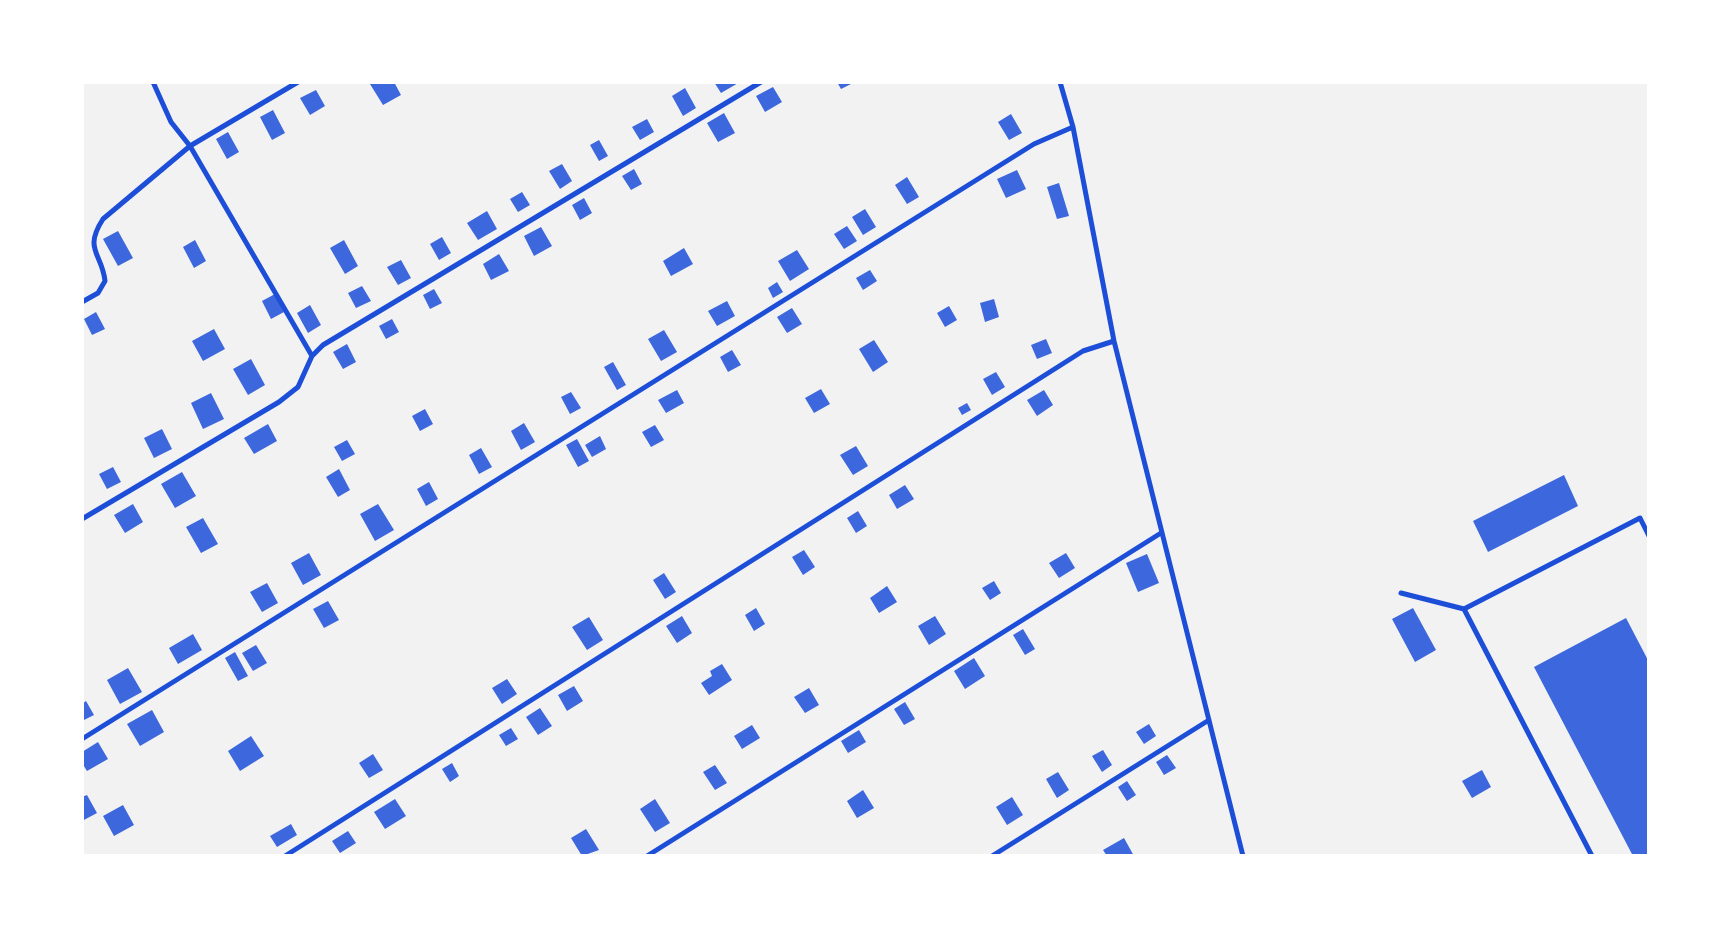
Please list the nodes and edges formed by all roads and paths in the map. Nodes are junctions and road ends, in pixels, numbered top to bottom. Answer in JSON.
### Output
{"nodes":[{"id":1,"x":153,"y":82,"type":"edge"},
{"id":2,"x":298,"y":82,"type":"edge"},
{"id":3,"x":761,"y":82,"type":"edge"},
{"id":4,"x":1060,"y":82,"type":"edge"},
{"id":5,"x":1073,"y":127,"type":"junction"},
{"id":6,"x":190,"y":146,"type":"junction"},
{"id":7,"x":82,"y":302,"type":"edge"},
{"id":8,"x":1114,"y":341,"type":"junction"},
{"id":9,"x":312,"y":356,"type":"junction"},
{"id":10,"x":82,"y":519,"type":"edge"},
{"id":11,"x":1161,"y":533,"type":"junction"},
{"id":12,"x":1649,"y":536,"type":"edge"},
{"id":13,"x":1401,"y":593,"type":"dead end"},
{"id":14,"x":1464,"y":609,"type":"junction"},
{"id":15,"x":1209,"y":720,"type":"junction"},
{"id":16,"x":82,"y":739,"type":"edge"},
{"id":17,"x":285,"y":856,"type":"edge"},
{"id":18,"x":647,"y":856,"type":"edge"},
{"id":19,"x":992,"y":856,"type":"edge"},
{"id":20,"x":1243,"y":856,"type":"edge"},
{"id":21,"x":1592,"y":856,"type":"edge"}],
"edges":[{"from":1,"to":6,"type":"lane"},
{"from":2,"to":6,"type":"lane"},
{"from":3,"to":9,"type":"lane"},
{"from":4,"to":5,"type":"lane"},
{"from":5,"to":8,"type":"lane"},
{"from":5,"to":16,"type":"lane"},
{"from":6,"to":7,"type":"lane"},
{"from":6,"to":9,"type":"lane"},
{"from":8,"to":11,"type":"lane"},
{"from":8,"to":17,"type":"lane"},
{"from":9,"to":10,"type":"lane"},
{"from":11,"to":15,"type":"lane"},
{"from":11,"to":18,"type":"lane"},
{"from":12,"to":14,"type":"lane"},
{"from":13,"to":14,"type":"lane"},
{"from":14,"to":21,"type":"lane"},
{"from":15,"to":19,"type":"lane"},
{"from":15,"to":20,"type":"lane"}]}
